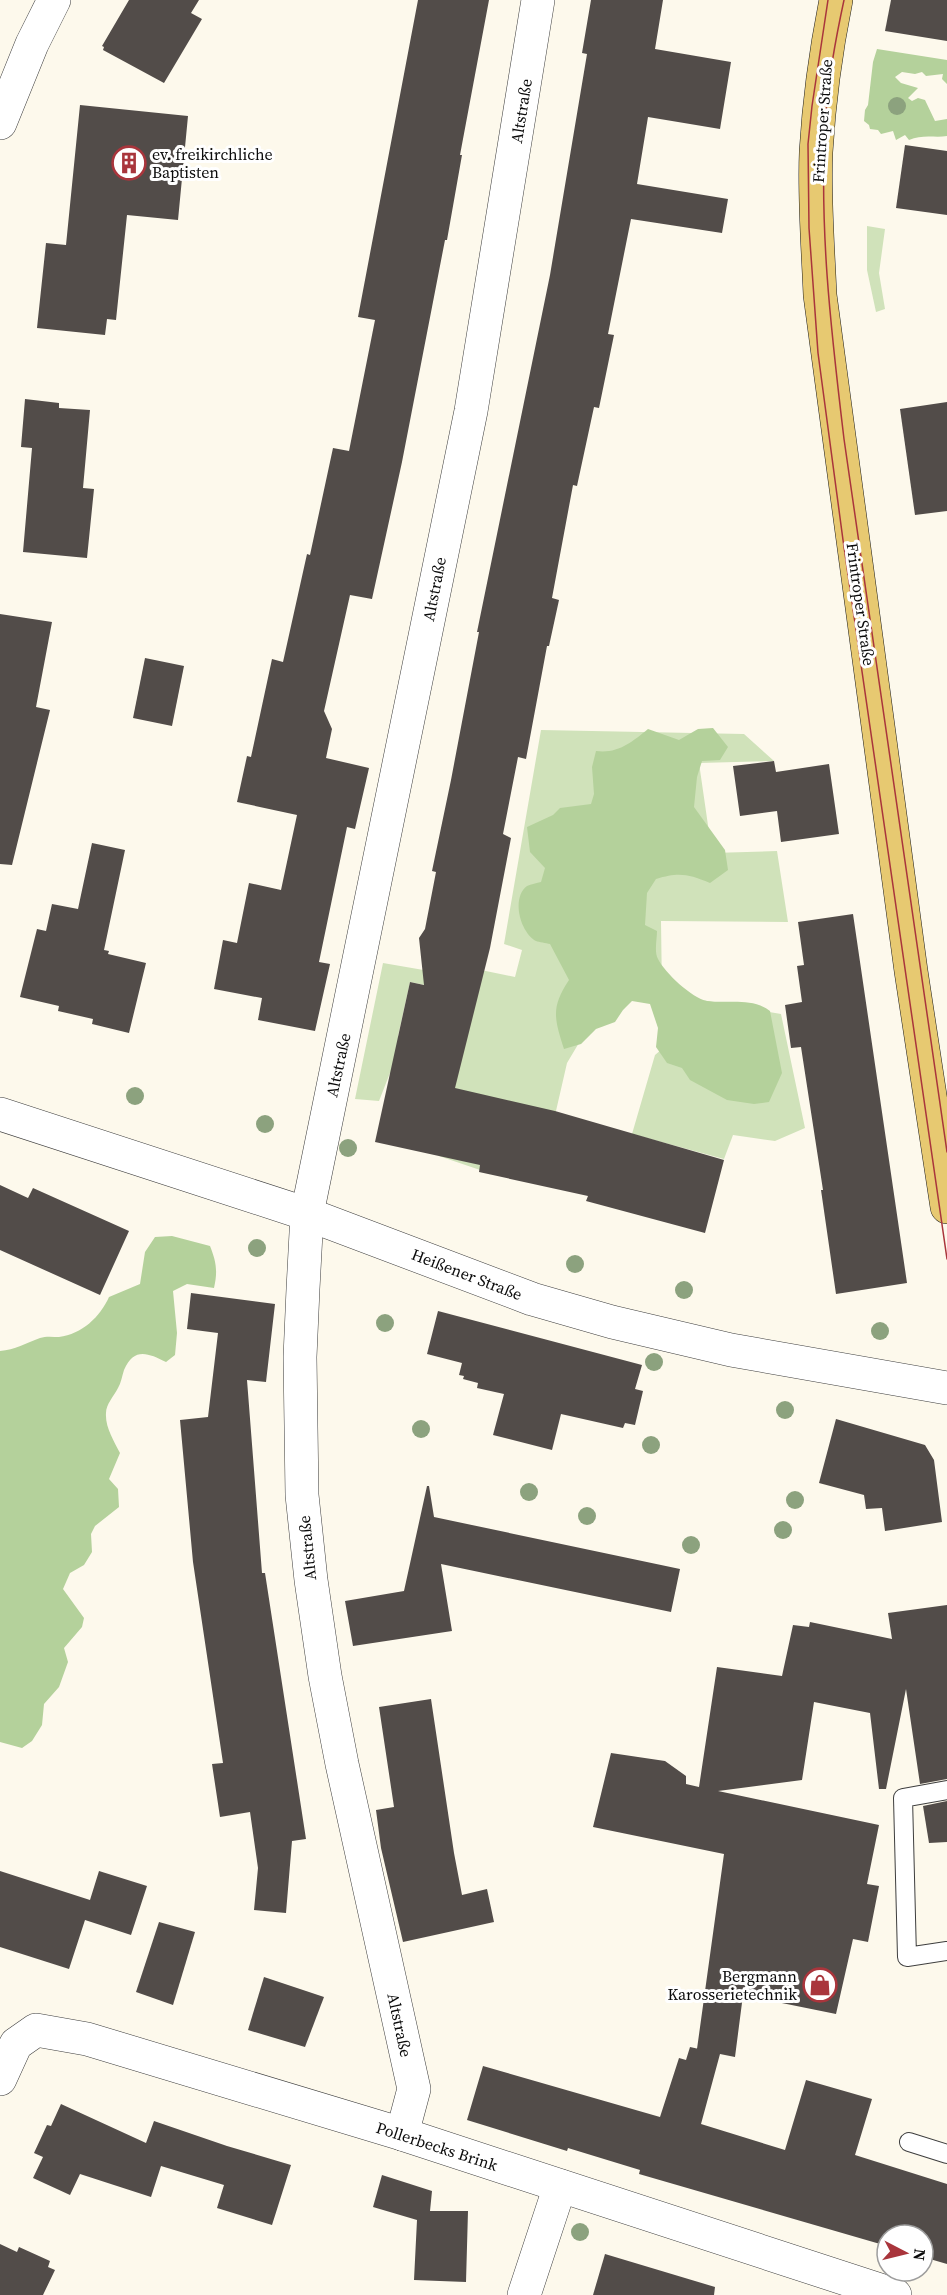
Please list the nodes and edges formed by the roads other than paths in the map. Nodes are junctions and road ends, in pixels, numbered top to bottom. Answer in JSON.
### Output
{"nodes":[{"id":1,"x":54,"y":0,"type":"edge"},
{"id":2,"x":538,"y":0,"type":"edge"},
{"id":3,"x":836,"y":0,"type":"edge"},
{"id":4,"x":0,"y":123,"type":"edge"},
{"id":5,"x":0,"y":1114,"type":"edge"},
{"id":6,"x":947,"y":1207,"type":"edge"},
{"id":7,"x":307,"y":1214,"type":"junction"},
{"id":8,"x":947,"y":1388,"type":"edge"},
{"id":9,"x":947,"y":1790,"type":"edge"},
{"id":10,"x":947,"y":1951,"type":"edge"},
{"id":11,"x":0,"y":2079,"type":"edge"},
{"id":12,"x":402,"y":2134,"type":"junction"},
{"id":13,"x":909,"y":2142,"type":"dead end"},
{"id":14,"x":947,"y":2154,"type":"edge"},
{"id":15,"x":560,"y":2186,"type":"junction"},
{"id":16,"x":524,"y":2295,"type":"edge"},
{"id":17,"x":895,"y":2295,"type":"edge"}],
"edges":[{"from":1,"to":4,"type":"street"},
{"from":2,"to":7,"type":"street","name":"Altstraße"},
{"from":3,"to":6,"type":"main road","name":"Frintroper Straße"},
{"from":5,"to":7,"type":"street","name":"Heißener Straße"},
{"from":7,"to":8,"type":"street","name":"Heißener Straße"},
{"from":7,"to":12,"type":"street","name":"Altstraße"},
{"from":9,"to":10,"type":"lane"},
{"from":11,"to":12,"type":"street","name":"Pollerbecks Brink"},
{"from":12,"to":15,"type":"street","name":"Pollerbecks Brink"},
{"from":13,"to":14,"type":"lane"},
{"from":15,"to":16,"type":"street"},
{"from":15,"to":17,"type":"street","name":"Pollerbecks Brink"}]}
